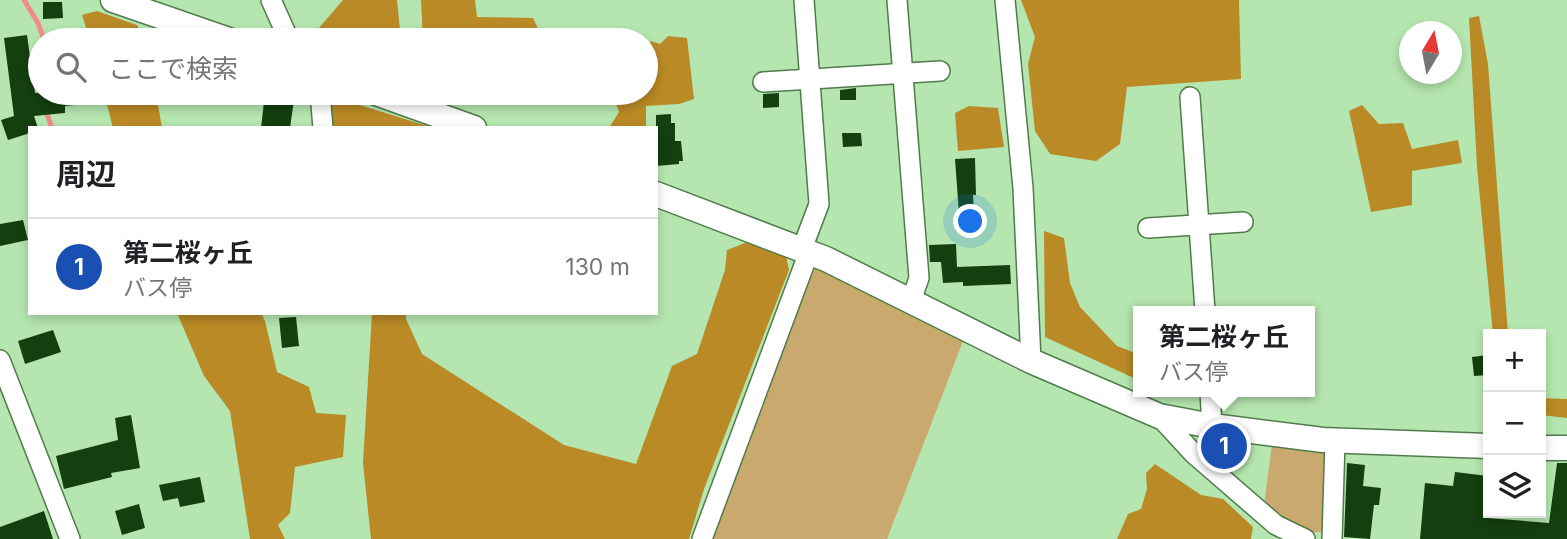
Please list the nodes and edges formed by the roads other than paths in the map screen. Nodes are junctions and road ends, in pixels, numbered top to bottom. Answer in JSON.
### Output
{"nodes":[{"id":1,"x":113,"y":0,"type":"edge"},
{"id":2,"x":271,"y":0,"type":"edge"},
{"id":3,"x":803,"y":0,"type":"edge"},
{"id":4,"x":897,"y":0,"type":"edge"},
{"id":5,"x":1005,"y":0,"type":"edge"},
{"id":6,"x":194,"y":28,"type":"edge"},
{"id":7,"x":284,"y":28,"type":"edge"},
{"id":8,"x":940,"y":71,"type":"dead end"},
{"id":9,"x":903,"y":73,"type":"junction"},
{"id":10,"x":808,"y":79,"type":"junction"},
{"id":11,"x":763,"y":82,"type":"dead end"},
{"id":12,"x":1190,"y":97,"type":"dead end"},
{"id":13,"x":321,"y":105,"type":"edge"},
{"id":14,"x":410,"y":105,"type":"edge"},
{"id":15,"x":324,"y":126,"type":"edge"},
{"id":16,"x":468,"y":126,"type":"edge"},
{"id":17,"x":658,"y":195,"type":"edge"},
{"id":18,"x":1243,"y":222,"type":"dead end"},
{"id":19,"x":1199,"y":225,"type":"junction"},
{"id":20,"x":1149,"y":228,"type":"dead end"},
{"id":21,"x":805,"y":250,"type":"junction"},
{"id":22,"x":911,"y":301,"type":"junction"},
{"id":23,"x":1205,"y":306,"type":"edge"},
{"id":24,"x":0,"y":360,"type":"edge"},
{"id":25,"x":1031,"y":361,"type":"junction"},
{"id":26,"x":1210,"y":397,"type":"edge"},
{"id":27,"x":1159,"y":416,"type":"junction"},
{"id":28,"x":1212,"y":426,"type":"junction"},
{"id":29,"x":1335,"y":441,"type":"junction"},
{"id":30,"x":1483,"y":446,"type":"edge"},
{"id":31,"x":1546,"y":448,"type":"edge"},
{"id":32,"x":1567,"y":448,"type":"edge"},
{"id":33,"x":70,"y":539,"type":"edge"},
{"id":34,"x":702,"y":539,"type":"edge"},
{"id":35,"x":1305,"y":539,"type":"edge"},
{"id":36,"x":1332,"y":539,"type":"edge"}],
"edges":[{"from":1,"to":6,"type":"street"},
{"from":2,"to":7,"type":"street"},
{"from":3,"to":10,"type":"street"},
{"from":4,"to":9,"type":"street"},
{"from":5,"to":25,"type":"street"},
{"from":8,"to":9,"type":"street"},
{"from":9,"to":10,"type":"street"},
{"from":9,"to":22,"type":"street"},
{"from":10,"to":11,"type":"street"},
{"from":10,"to":21,"type":"street"},
{"from":12,"to":19,"type":"street"},
{"from":13,"to":15,"type":"street"},
{"from":14,"to":16,"type":"street"},
{"from":17,"to":21,"type":"street"},
{"from":18,"to":19,"type":"street"},
{"from":19,"to":20,"type":"street"},
{"from":19,"to":23,"type":"street"},
{"from":21,"to":22,"type":"street"},
{"from":21,"to":34,"type":"street"},
{"from":22,"to":25,"type":"street"},
{"from":24,"to":33,"type":"street"},
{"from":25,"to":27,"type":"street"},
{"from":26,"to":28,"type":"street"},
{"from":27,"to":28,"type":"street"},
{"from":27,"to":35,"type":"street"},
{"from":28,"to":29,"type":"street"},
{"from":29,"to":30,"type":"street"},
{"from":29,"to":36,"type":"street"},
{"from":31,"to":32,"type":"street"}]}
